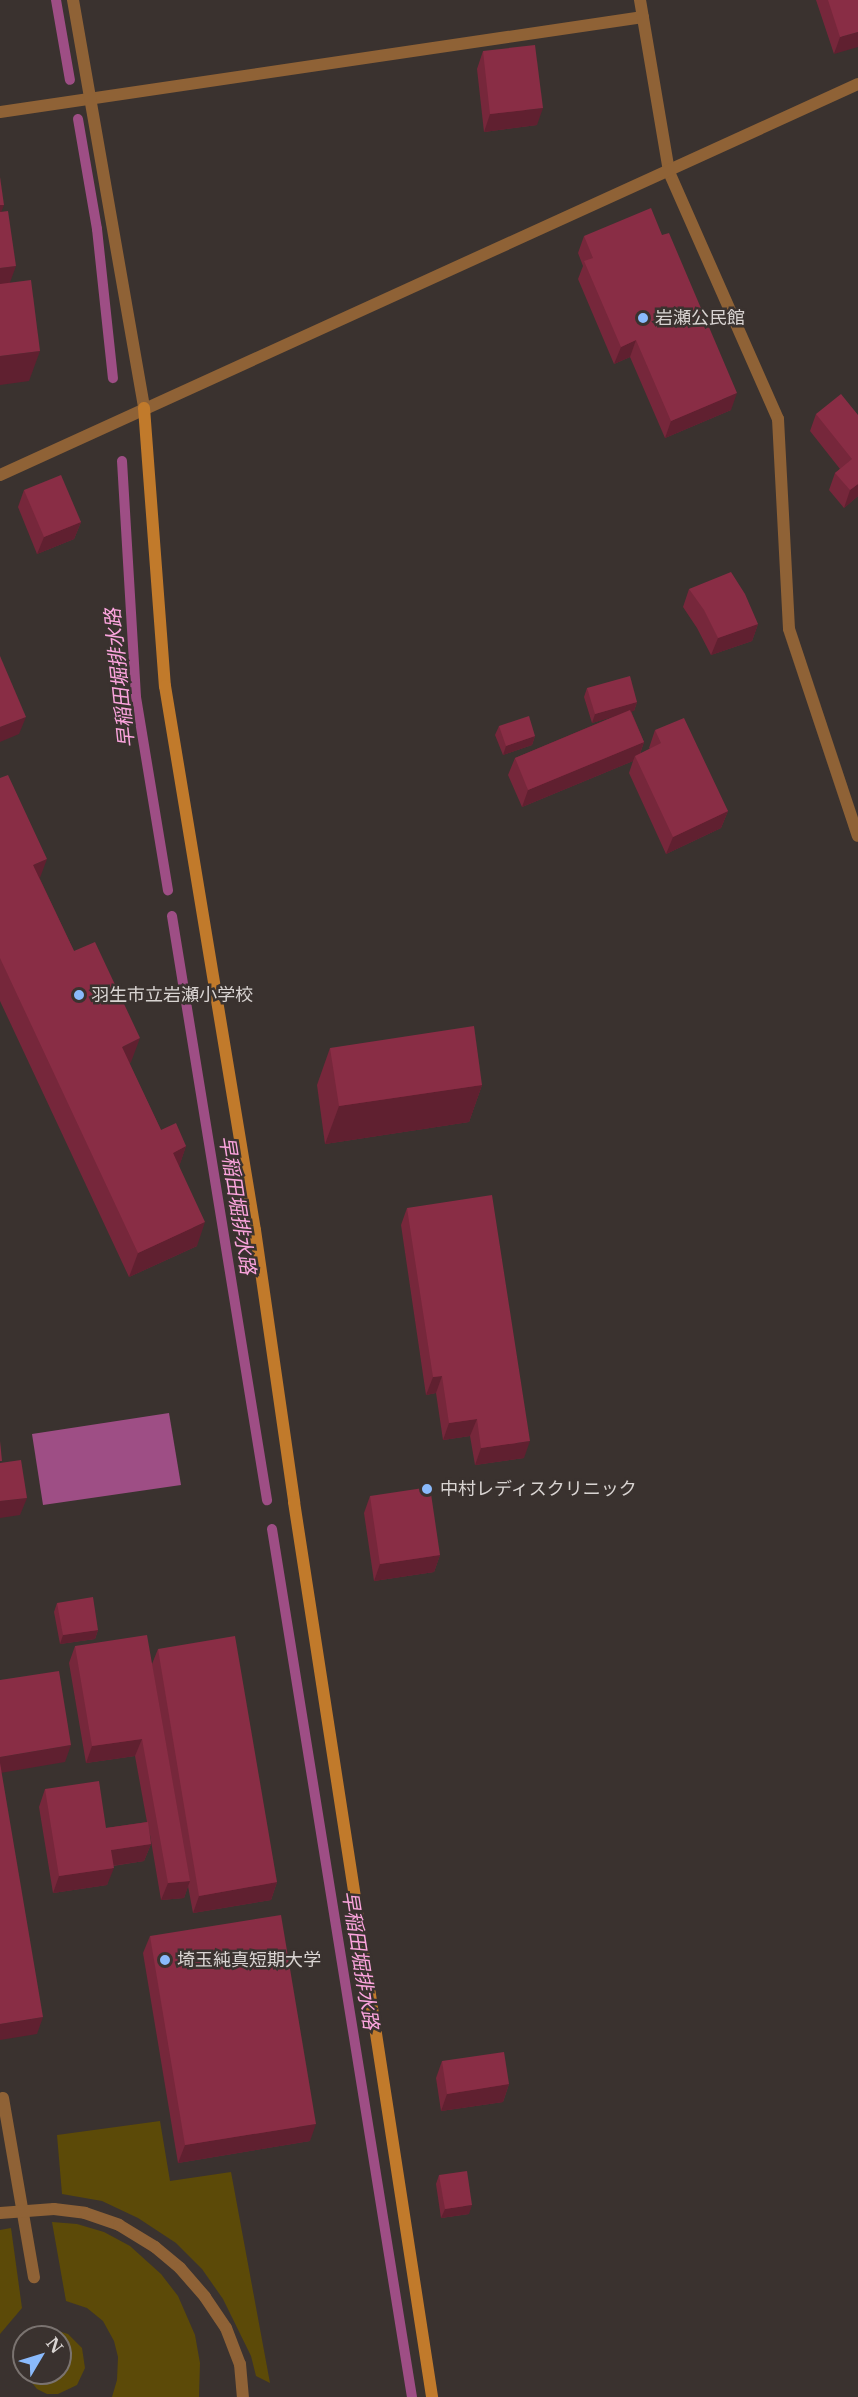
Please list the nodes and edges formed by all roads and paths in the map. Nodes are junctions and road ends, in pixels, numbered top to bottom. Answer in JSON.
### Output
{"nodes":[{"id":1,"x":73,"y":0,"type":"edge"},
{"id":2,"x":640,"y":0,"type":"edge"},
{"id":3,"x":643,"y":17,"type":"junction"},
{"id":4,"x":858,"y":84,"type":"edge"},
{"id":5,"x":90,"y":97,"type":"junction"},
{"id":6,"x":0,"y":112,"type":"edge"},
{"id":7,"x":669,"y":172,"type":"junction"},
{"id":8,"x":144,"y":408,"type":"junction"},
{"id":9,"x":0,"y":475,"type":"edge"},
{"id":10,"x":858,"y":836,"type":"edge"},
{"id":11,"x":3,"y":2098,"type":"dead end"},
{"id":12,"x":24,"y":2209,"type":"junction"},
{"id":13,"x":0,"y":2213,"type":"edge"},
{"id":14,"x":34,"y":2277,"type":"dead end"},
{"id":15,"x":243,"y":2397,"type":"edge"},
{"id":16,"x":432,"y":2397,"type":"edge"}],
"edges":[{"from":1,"to":5,"type":"street"},
{"from":2,"to":3,"type":"street"},
{"from":3,"to":5,"type":"street"},
{"from":3,"to":7,"type":"street"},
{"from":4,"to":7,"type":"street"},
{"from":5,"to":6,"type":"street"},
{"from":5,"to":8,"type":"street"},
{"from":7,"to":8,"type":"street"},
{"from":7,"to":10,"type":"street"},
{"from":8,"to":9,"type":"street"},
{"from":8,"to":16,"type":"street"},
{"from":11,"to":12,"type":"street"},
{"from":12,"to":13,"type":"street"},
{"from":12,"to":14,"type":"street"},
{"from":12,"to":15,"type":"street"}]}
